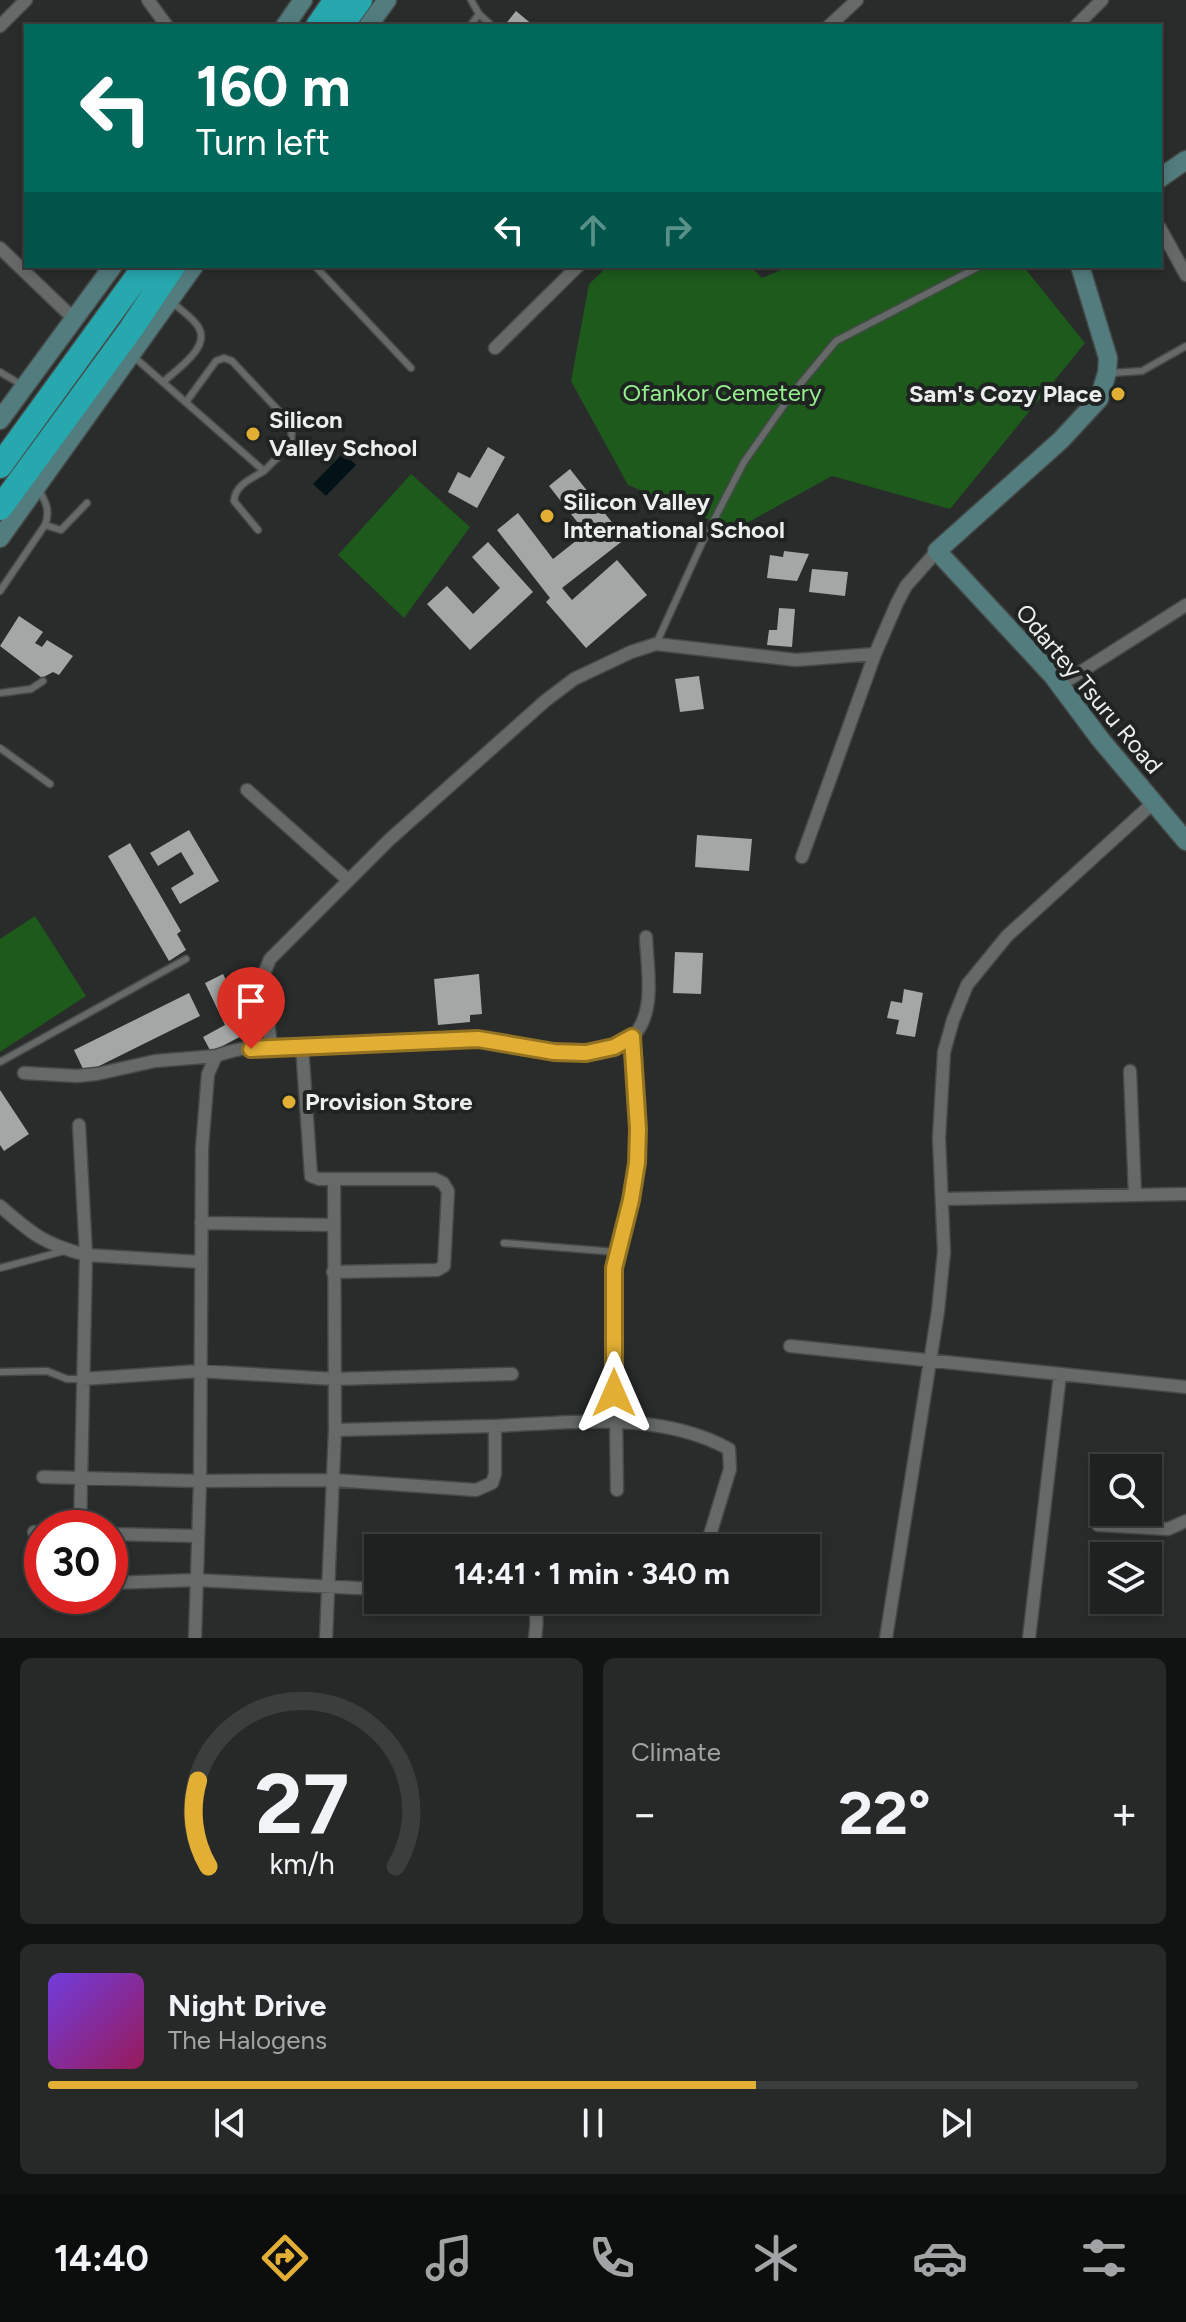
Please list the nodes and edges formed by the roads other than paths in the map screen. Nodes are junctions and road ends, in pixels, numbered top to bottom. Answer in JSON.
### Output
{"nodes":[{"id":1,"x":26,"y":0,"type":"edge"},
{"id":2,"x":148,"y":0,"type":"edge"},
{"id":3,"x":303,"y":0,"type":"edge"},
{"id":4,"x":336,"y":0,"type":"edge"},
{"id":5,"x":360,"y":0,"type":"edge"},
{"id":6,"x":387,"y":0,"type":"edge"},
{"id":7,"x":471,"y":0,"type":"edge"},
{"id":8,"x":857,"y":0,"type":"edge"},
{"id":9,"x":1102,"y":0,"type":"edge"},
{"id":10,"x":479,"y":14,"type":"junction"},
{"id":11,"x":166,"y":24,"type":"edge"},
{"id":12,"x":286,"y":24,"type":"edge"},
{"id":13,"x":319,"y":24,"type":"edge"},
{"id":14,"x":342,"y":24,"type":"edge"},
{"id":15,"x":373,"y":24,"type":"edge"},
{"id":16,"x":472,"y":24,"type":"edge"},
{"id":17,"x":490,"y":24,"type":"edge"},
{"id":18,"x":831,"y":24,"type":"edge"},
{"id":19,"x":1078,"y":24,"type":"edge"},
{"id":20,"x":0,"y":26,"type":"edge"},
{"id":21,"x":1186,"y":160,"type":"edge"},
{"id":22,"x":1162,"y":177,"type":"edge"},
{"id":23,"x":1162,"y":232,"type":"edge"},
{"id":24,"x":0,"y":248,"type":"edge"},
{"id":25,"x":112,"y":268,"type":"edge"},
{"id":26,"x":144,"y":268,"type":"edge"},
{"id":27,"x":172,"y":268,"type":"edge"},
{"id":28,"x":193,"y":268,"type":"edge"},
{"id":29,"x":317,"y":268,"type":"edge"},
{"id":30,"x":576,"y":268,"type":"edge"},
{"id":31,"x":976,"y":268,"type":"edge"},
{"id":32,"x":1081,"y":268,"type":"edge"},
{"id":33,"x":1186,"y":275,"type":"edge"},
{"id":34,"x":169,"y":300,"type":"junction"},
{"id":35,"x":74,"y":319,"type":"junction"},
{"id":36,"x":131,"y":341,"type":"junction"},
{"id":37,"x":1186,"y":346,"type":"edge"},
{"id":38,"x":495,"y":348,"type":"dead end"},
{"id":39,"x":411,"y":368,"type":"dead end"},
{"id":40,"x":0,"y":372,"type":"edge"},
{"id":41,"x":1107,"y":373,"type":"junction"},
{"id":42,"x":163,"y":382,"type":"junction"},
{"id":43,"x":25,"y":387,"type":"junction"},
{"id":44,"x":186,"y":402,"type":"junction"},
{"id":45,"x":0,"y":420,"type":"edge"},
{"id":46,"x":0,"y":466,"type":"edge"},
{"id":47,"x":264,"y":471,"type":"junction"},
{"id":48,"x":37,"y":485,"type":"junction"},
{"id":49,"x":87,"y":503,"type":"dead end"},
{"id":50,"x":0,"y":508,"type":"edge"},
{"id":51,"x":45,"y":525,"type":"junction"},
{"id":52,"x":258,"y":530,"type":"dead end"},
{"id":53,"x":0,"y":538,"type":"edge"},
{"id":54,"x":937,"y":551,"type":"junction"},
{"id":55,"x":0,"y":591,"type":"edge"},
{"id":56,"x":1186,"y":606,"type":"edge"},
{"id":57,"x":656,"y":644,"type":"junction"},
{"id":58,"x":875,"y":654,"type":"junction"},
{"id":59,"x":43,"y":681,"type":"dead end"},
{"id":60,"x":1060,"y":685,"type":"junction"},
{"id":61,"x":0,"y":693,"type":"edge"},
{"id":62,"x":0,"y":748,"type":"edge"},
{"id":63,"x":50,"y":784,"type":"dead end"},
{"id":64,"x":247,"y":790,"type":"dead end"},
{"id":65,"x":1152,"y":804,"type":"junction"},
{"id":66,"x":1186,"y":841,"type":"edge"},
{"id":67,"x":802,"y":857,"type":"dead end"},
{"id":68,"x":348,"y":880,"type":"junction"},
{"id":69,"x":646,"y":937,"type":"dead end"},
{"id":70,"x":186,"y":959,"type":"dead end"},
{"id":71,"x":632,"y":1037,"type":"junction"},
{"id":72,"x":302,"y":1046,"type":"junction"},
{"id":73,"x":271,"y":1047,"type":"junction"},
{"id":74,"x":216,"y":1056,"type":"junction"},
{"id":75,"x":0,"y":1062,"type":"edge"},
{"id":76,"x":1130,"y":1071,"type":"dead end"},
{"id":77,"x":24,"y":1073,"type":"dead end"},
{"id":78,"x":79,"y":1125,"type":"dead end"},
{"id":79,"x":334,"y":1179,"type":"junction"},
{"id":80,"x":1186,"y":1194,"type":"edge"},
{"id":81,"x":1135,"y":1195,"type":"junction"},
{"id":82,"x":943,"y":1199,"type":"junction"},
{"id":83,"x":0,"y":1206,"type":"edge"},
{"id":84,"x":201,"y":1223,"type":"junction"},
{"id":85,"x":334,"y":1225,"type":"junction"},
{"id":86,"x":504,"y":1243,"type":"dead end"},
{"id":87,"x":67,"y":1250,"type":"junction"},
{"id":88,"x":616,"y":1252,"type":"junction"},
{"id":89,"x":86,"y":1255,"type":"junction"},
{"id":90,"x":201,"y":1262,"type":"junction"},
{"id":91,"x":0,"y":1268,"type":"edge"},
{"id":92,"x":333,"y":1272,"type":"junction"},
{"id":93,"x":790,"y":1346,"type":"dead end"},
{"id":94,"x":928,"y":1360,"type":"junction"},
{"id":95,"x":199,"y":1371,"type":"junction"},
{"id":96,"x":0,"y":1372,"type":"edge"},
{"id":97,"x":512,"y":1374,"type":"dead end"},
{"id":98,"x":1060,"y":1375,"type":"junction"},
{"id":99,"x":83,"y":1379,"type":"junction"},
{"id":100,"x":334,"y":1379,"type":"junction"},
{"id":101,"x":1186,"y":1387,"type":"edge"},
{"id":102,"x":614,"y":1421,"type":"junction"},
{"id":103,"x":495,"y":1426,"type":"junction"},
{"id":104,"x":335,"y":1430,"type":"junction"},
{"id":105,"x":43,"y":1477,"type":"dead end"},
{"id":106,"x":82,"y":1478,"type":"junction"},
{"id":107,"x":333,"y":1480,"type":"junction"},
{"id":108,"x":200,"y":1481,"type":"junction"},
{"id":109,"x":617,"y":1490,"type":"dead end"},
{"id":110,"x":81,"y":1510,"type":"edge"},
{"id":111,"x":1186,"y":1521,"type":"edge"},
{"id":112,"x":1116,"y":1526,"type":"edge"},
{"id":113,"x":128,"y":1534,"type":"edge"},
{"id":114,"x":710,"y":1534,"type":"edge"},
{"id":115,"x":197,"y":1536,"type":"junction"},
{"id":116,"x":195,"y":1580,"type":"junction"},
{"id":117,"x":128,"y":1582,"type":"edge"},
{"id":118,"x":329,"y":1586,"type":"junction"},
{"id":119,"x":364,"y":1588,"type":"edge"},
{"id":120,"x":536,"y":1614,"type":"edge"},
{"id":121,"x":195,"y":1638,"type":"edge"},
{"id":122,"x":326,"y":1638,"type":"edge"},
{"id":123,"x":535,"y":1638,"type":"edge"},
{"id":124,"x":886,"y":1638,"type":"edge"},
{"id":125,"x":1029,"y":1638,"type":"edge"}],
"edges":[{"from":1,"to":20,"type":"street"},
{"from":2,"to":11,"type":"street"},
{"from":3,"to":12,"type":"street"},
{"from":4,"to":13,"type":"highway"},
{"from":5,"to":14,"type":"highway"},
{"from":6,"to":15,"type":"street"},
{"from":7,"to":10,"type":"lane"},
{"from":8,"to":18,"type":"street"},
{"from":9,"to":19,"type":"street"},
{"from":10,"to":16,"type":"lane"},
{"from":10,"to":17,"type":"lane"},
{"from":21,"to":22,"type":"street"},
{"from":23,"to":33,"type":"street"},
{"from":24,"to":35,"type":"street"},
{"from":25,"to":35,"type":"street"},
{"from":26,"to":46,"type":"highway"},
{"from":27,"to":36,"type":"highway"},
{"from":28,"to":34,"type":"street"},
{"from":29,"to":39,"type":"lane"},
{"from":30,"to":38,"type":"street"},
{"from":31,"to":57,"type":"lane"},
{"from":32,"to":41,"type":"street"},
{"from":34,"to":36,"type":"street"},
{"from":34,"to":42,"type":"lane"},
{"from":35,"to":43,"type":"street"},
{"from":36,"to":42,"type":"lane"},
{"from":36,"to":48,"type":"street"},
{"from":36,"to":50,"type":"highway"},
{"from":37,"to":41,"type":"lane"},
{"from":40,"to":43,"type":"lane"},
{"from":41,"to":54,"type":"street"},
{"from":42,"to":44,"type":"lane"},
{"from":43,"to":45,"type":"street"},
{"from":44,"to":47,"type":"lane"},
{"from":44,"to":47,"type":"lane"},
{"from":47,"to":52,"type":"lane"},
{"from":48,"to":51,"type":"lane"},
{"from":48,"to":53,"type":"street"},
{"from":49,"to":51,"type":"lane"},
{"from":51,"to":55,"type":"lane"},
{"from":54,"to":58,"type":"street"},
{"from":54,"to":60,"type":"street","name":"Odartey Tsuru Road"},
{"from":56,"to":60,"type":"street"},
{"from":57,"to":58,"type":"street"},
{"from":57,"to":68,"type":"street"},
{"from":58,"to":67,"type":"street"},
{"from":59,"to":61,"type":"lane"},
{"from":60,"to":65,"type":"street","name":"Odartey Tsuru Road"},
{"from":62,"to":63,"type":"lane"},
{"from":64,"to":68,"type":"street"},
{"from":65,"to":66,"type":"street","name":"Odartey Tsuru Road"},
{"from":65,"to":82,"type":"street"},
{"from":68,"to":73,"type":"street"},
{"from":69,"to":71,"type":"street"},
{"from":70,"to":75,"type":"lane"},
{"from":71,"to":72,"type":"street"},
{"from":71,"to":88,"type":"street"},
{"from":72,"to":73,"type":"street"},
{"from":72,"to":79,"type":"street"},
{"from":73,"to":74,"type":"street"},
{"from":74,"to":77,"type":"street"},
{"from":74,"to":84,"type":"street"},
{"from":76,"to":81,"type":"street"},
{"from":78,"to":89,"type":"street"},
{"from":79,"to":85,"type":"street"},
{"from":79,"to":92,"type":"street"},
{"from":80,"to":81,"type":"street"},
{"from":81,"to":82,"type":"street"},
{"from":82,"to":94,"type":"street"},
{"from":83,"to":87,"type":"street"},
{"from":84,"to":85,"type":"street"},
{"from":84,"to":90,"type":"street"},
{"from":85,"to":92,"type":"street"},
{"from":86,"to":88,"type":"lane"},
{"from":87,"to":89,"type":"street"},
{"from":87,"to":91,"type":"lane"},
{"from":88,"to":102,"type":"street"},
{"from":89,"to":90,"type":"street"},
{"from":89,"to":99,"type":"street"},
{"from":90,"to":95,"type":"street"},
{"from":92,"to":100,"type":"street"},
{"from":93,"to":94,"type":"street"},
{"from":94,"to":98,"type":"street"},
{"from":94,"to":124,"type":"street"},
{"from":95,"to":99,"type":"street"},
{"from":95,"to":100,"type":"street"},
{"from":95,"to":108,"type":"street"},
{"from":96,"to":99,"type":"lane"},
{"from":97,"to":100,"type":"street"},
{"from":98,"to":101,"type":"street"},
{"from":98,"to":125,"type":"street"},
{"from":99,"to":106,"type":"street"},
{"from":100,"to":104,"type":"street"},
{"from":102,"to":103,"type":"street"},
{"from":102,"to":109,"type":"street"},
{"from":102,"to":114,"type":"street"},
{"from":103,"to":104,"type":"street"},
{"from":103,"to":107,"type":"street"},
{"from":104,"to":107,"type":"street"},
{"from":105,"to":106,"type":"street"},
{"from":106,"to":108,"type":"street"},
{"from":106,"to":110,"type":"street"},
{"from":107,"to":108,"type":"street"},
{"from":107,"to":118,"type":"street"},
{"from":108,"to":115,"type":"street"},
{"from":111,"to":112,"type":"street"},
{"from":113,"to":115,"type":"street"},
{"from":115,"to":116,"type":"street"},
{"from":116,"to":117,"type":"street"},
{"from":116,"to":118,"type":"street"},
{"from":116,"to":121,"type":"street"},
{"from":118,"to":119,"type":"street"},
{"from":118,"to":122,"type":"street"},
{"from":120,"to":123,"type":"street"}]}
